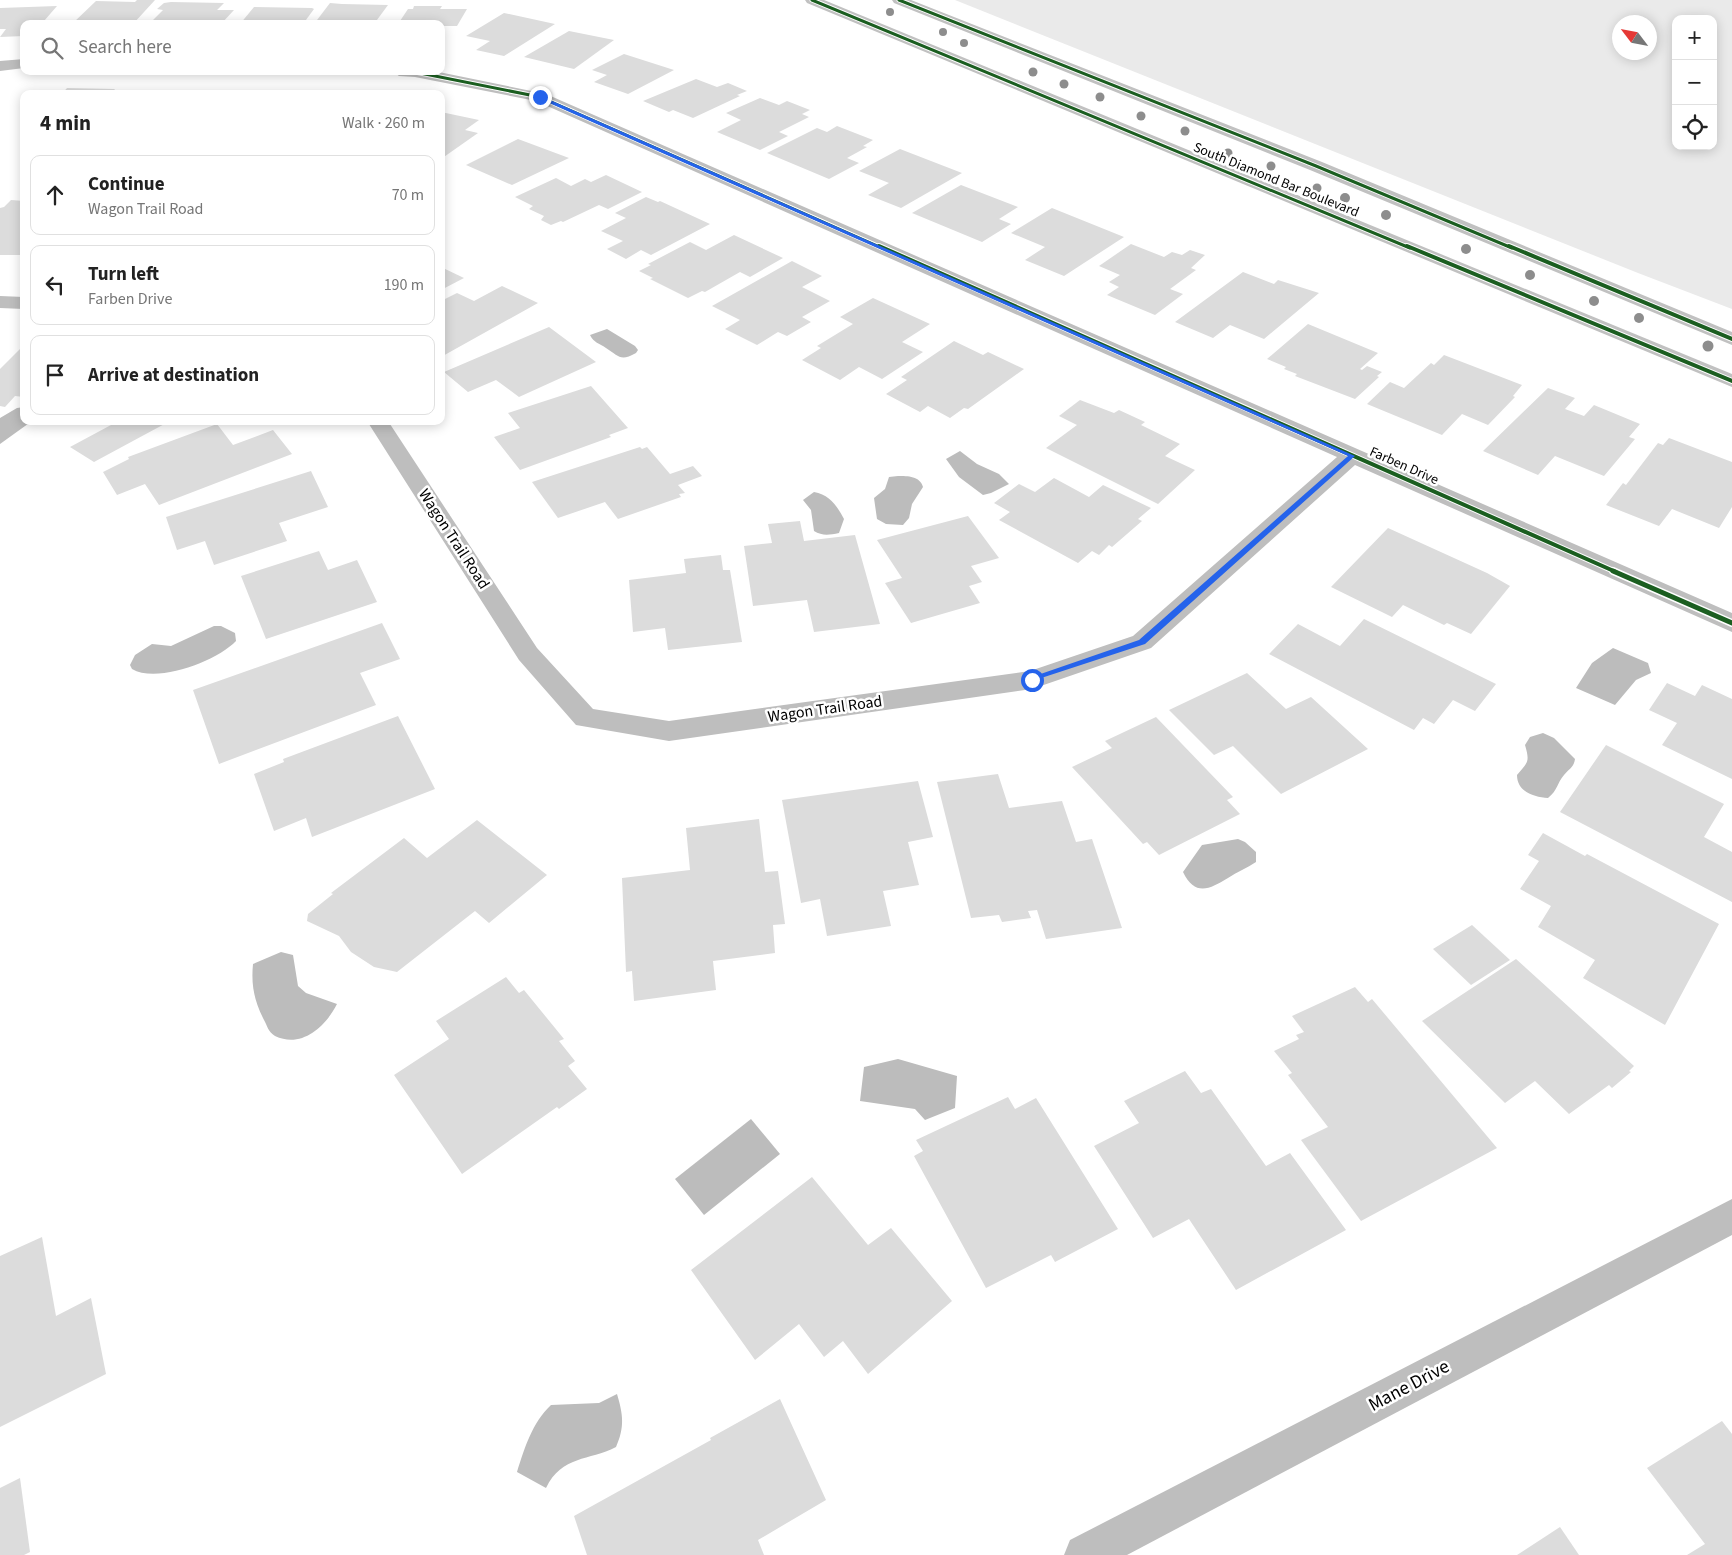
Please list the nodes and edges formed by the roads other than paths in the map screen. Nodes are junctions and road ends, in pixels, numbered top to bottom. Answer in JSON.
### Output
{"nodes":[{"id":1,"x":812,"y":0,"type":"edge"},
{"id":2,"x":899,"y":0,"type":"edge"},
{"id":3,"x":20,"y":64,"type":"edge"},
{"id":4,"x":0,"y":66,"type":"edge"},
{"id":5,"x":430,"y":75,"type":"edge"},
{"id":6,"x":0,"y":302,"type":"edge"},
{"id":7,"x":20,"y":303,"type":"edge"},
{"id":8,"x":1732,"y":339,"type":"edge"},
{"id":9,"x":1732,"y":381,"type":"edge"},
{"id":10,"x":380,"y":425,"type":"edge"},
{"id":11,"x":1352,"y":456,"type":"junction"},
{"id":12,"x":1732,"y":623,"type":"edge"},
{"id":13,"x":1732,"y":1216,"type":"edge"},
{"id":14,"x":1085,"y":1555,"type":"edge"}],
"edges":[{"from":1,"to":9,"type":"main road","name":"South Diamond Bar Boulevard"},
{"from":2,"to":8,"type":"main road","name":"South Diamond Bar Boulevard"},
{"from":3,"to":4,"type":"street"},
{"from":5,"to":11,"type":"street","name":"Farben Drive"},
{"from":6,"to":7,"type":"street"},
{"from":10,"to":11,"type":"street","name":"Wagon Trail Road"},
{"from":11,"to":12,"type":"street","name":"Farben Drive"},
{"from":13,"to":14,"type":"street","name":"Mane Drive"}]}
